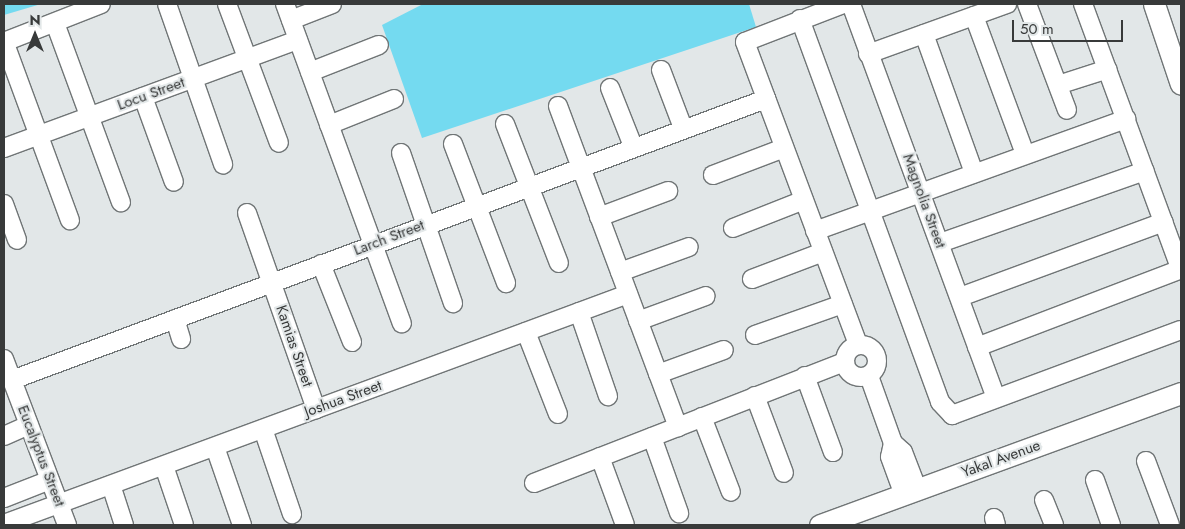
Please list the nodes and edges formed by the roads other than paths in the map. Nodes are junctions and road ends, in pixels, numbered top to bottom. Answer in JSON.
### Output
{"nodes":[{"id":1,"x":101,"y":4,"type":"edge"},
{"id":2,"x":167,"y":4,"type":"edge"},
{"id":3,"x":227,"y":4,"type":"edge"},
{"id":4,"x":332,"y":4,"type":"edge"},
{"id":5,"x":843,"y":4,"type":"edge"},
{"id":6,"x":851,"y":4,"type":"edge"},
{"id":7,"x":1007,"y":4,"type":"edge"},
{"id":8,"x":1027,"y":4,"type":"edge"},
{"id":9,"x":1084,"y":4,"type":"edge"},
{"id":10,"x":1154,"y":4,"type":"edge"},
{"id":11,"x":288,"y":12,"type":"edge"},
{"id":12,"x":974,"y":16,"type":"junction"},
{"id":13,"x":800,"y":19,"type":"junction"},
{"id":14,"x":55,"y":23,"type":"junction"},
{"id":15,"x":924,"y":34,"type":"junction"},
{"id":16,"x":298,"y":40,"type":"junction"},
{"id":17,"x":4,"y":42,"type":"edge"},
{"id":18,"x":379,"y":45,"type":"dead end"},
{"id":19,"x":868,"y":54,"type":"junction"},
{"id":20,"x":247,"y":58,"type":"junction"},
{"id":21,"x":1108,"y":68,"type":"junction"},
{"id":22,"x":661,"y":70,"type":"dead end"},
{"id":23,"x":310,"y":72,"type":"junction"},
{"id":24,"x":193,"y":78,"type":"junction"},
{"id":25,"x":1058,"y":84,"type":"junction"},
{"id":26,"x":1181,"y":84,"type":"edge"},
{"id":27,"x":610,"y":88,"type":"dead end"},
{"id":28,"x":143,"y":97,"type":"junction"},
{"id":29,"x":394,"y":99,"type":"dead end"},
{"id":30,"x":766,"y":99,"type":"junction"},
{"id":31,"x":558,"y":106,"type":"dead end"},
{"id":32,"x":1067,"y":110,"type":"dead end"},
{"id":33,"x":90,"y":117,"type":"junction"},
{"id":34,"x":1126,"y":118,"type":"junction"},
{"id":35,"x":505,"y":124,"type":"dead end"},
{"id":36,"x":329,"y":125,"type":"junction"},
{"id":37,"x":683,"y":128,"type":"junction"},
{"id":38,"x":39,"y":135,"type":"junction"},
{"id":39,"x":279,"y":143,"type":"dead end"},
{"id":40,"x":453,"y":144,"type":"dead end"},
{"id":41,"x":633,"y":146,"type":"junction"},
{"id":42,"x":4,"y":148,"type":"edge"},
{"id":43,"x":784,"y":148,"type":"junction"},
{"id":44,"x":400,"y":153,"type":"dead end"},
{"id":45,"x":1025,"y":154,"type":"junction"},
{"id":46,"x":223,"y":164,"type":"dead end"},
{"id":47,"x":580,"y":166,"type":"junction"},
{"id":48,"x":1145,"y":171,"type":"junction"},
{"id":49,"x":974,"y":173,"type":"junction"},
{"id":50,"x":713,"y":175,"type":"dead end"},
{"id":51,"x":174,"y":182,"type":"dead end"},
{"id":52,"x":528,"y":186,"type":"junction"},
{"id":53,"x":668,"y":191,"type":"dead end"},
{"id":54,"x":922,"y":192,"type":"junction"},
{"id":55,"x":804,"y":200,"type":"junction"},
{"id":56,"x":121,"y":202,"type":"dead end"},
{"id":57,"x":4,"y":204,"type":"edge"},
{"id":58,"x":476,"y":206,"type":"junction"},
{"id":59,"x":870,"y":211,"type":"junction"},
{"id":60,"x":247,"y":213,"type":"dead end"},
{"id":61,"x":599,"y":217,"type":"junction"},
{"id":62,"x":70,"y":220,"type":"dead end"},
{"id":63,"x":1164,"y":222,"type":"junction"},
{"id":64,"x":426,"y":224,"type":"junction"},
{"id":65,"x":733,"y":228,"type":"dead end"},
{"id":66,"x":815,"y":231,"type":"junction"},
{"id":67,"x":17,"y":240,"type":"dead end"},
{"id":68,"x":940,"y":243,"type":"junction"},
{"id":69,"x":372,"y":244,"type":"junction"},
{"id":70,"x":689,"y":248,"type":"dead end"},
{"id":71,"x":823,"y":252,"type":"junction"},
{"id":72,"x":321,"y":264,"type":"junction"},
{"id":73,"x":559,"y":264,"type":"dead end"},
{"id":74,"x":1181,"y":270,"type":"edge"},
{"id":75,"x":620,"y":272,"type":"junction"},
{"id":76,"x":752,"y":279,"type":"dead end"},
{"id":77,"x":272,"y":282,"type":"junction"},
{"id":78,"x":506,"y":283,"type":"dead end"},
{"id":79,"x":628,"y":294,"type":"junction"},
{"id":80,"x":706,"y":296,"type":"dead end"},
{"id":81,"x":960,"y":297,"type":"junction"},
{"id":82,"x":453,"y":303,"type":"dead end"},
{"id":83,"x":842,"y":304,"type":"junction"},
{"id":84,"x":579,"y":312,"type":"junction"},
{"id":85,"x":175,"y":319,"type":"junction"},
{"id":86,"x":638,"y":321,"type":"junction"},
{"id":87,"x":402,"y":323,"type":"dead end"},
{"id":88,"x":1181,"y":330,"type":"edge"},
{"id":89,"x":526,"y":332,"type":"junction"},
{"id":90,"x":755,"y":335,"type":"dead end"},
{"id":91,"x":181,"y":338,"type":"dead end"},
{"id":92,"x":352,"y":342,"type":"dead end"},
{"id":93,"x":858,"y":346,"type":"junction"},
{"id":94,"x":978,"y":347,"type":"junction"},
{"id":95,"x":724,"y":350,"type":"dead end"},
{"id":96,"x":845,"y":362,"type":"junction"},
{"id":97,"x":7,"y":371,"type":"edge"},
{"id":98,"x":658,"y":374,"type":"junction"},
{"id":99,"x":805,"y":376,"type":"junction"},
{"id":100,"x":869,"y":376,"type":"junction"},
{"id":101,"x":1181,"y":393,"type":"edge"},
{"id":102,"x":608,"y":396,"type":"dead end"},
{"id":103,"x":755,"y":396,"type":"junction"},
{"id":104,"x":996,"y":398,"type":"junction"},
{"id":105,"x":316,"y":410,"type":"junction"},
{"id":106,"x":558,"y":414,"type":"dead end"},
{"id":107,"x":702,"y":417,"type":"junction"},
{"id":108,"x":29,"y":425,"type":"junction"},
{"id":109,"x":678,"y":427,"type":"junction"},
{"id":110,"x":264,"y":429,"type":"junction"},
{"id":111,"x":4,"y":436,"type":"edge"},
{"id":112,"x":652,"y":437,"type":"junction"},
{"id":113,"x":216,"y":447,"type":"junction"},
{"id":114,"x":833,"y":452,"type":"dead end"},
{"id":115,"x":600,"y":457,"type":"junction"},
{"id":116,"x":1146,"y":461,"type":"dead end"},
{"id":117,"x":164,"y":466,"type":"junction"},
{"id":118,"x":784,"y":473,"type":"dead end"},
{"id":119,"x":50,"y":480,"type":"junction"},
{"id":120,"x":1095,"y":480,"type":"dead end"},
{"id":121,"x":534,"y":483,"type":"dead end"},
{"id":122,"x":111,"y":486,"type":"junction"},
{"id":123,"x":731,"y":492,"type":"dead end"},
{"id":124,"x":910,"y":492,"type":"junction"},
{"id":125,"x":4,"y":498,"type":"edge"},
{"id":126,"x":1044,"y":500,"type":"dead end"},
{"id":127,"x":59,"y":505,"type":"junction"},
{"id":128,"x":679,"y":513,"type":"dead end"},
{"id":129,"x":292,"y":514,"type":"dead end"},
{"id":130,"x":4,"y":524,"type":"edge"},
{"id":131,"x":67,"y":525,"type":"edge"},
{"id":132,"x":124,"y":525,"type":"edge"},
{"id":133,"x":184,"y":525,"type":"edge"},
{"id":134,"x":242,"y":525,"type":"edge"},
{"id":135,"x":626,"y":525,"type":"edge"},
{"id":136,"x":820,"y":525,"type":"edge"},
{"id":137,"x":1054,"y":525,"type":"edge"},
{"id":138,"x":1112,"y":525,"type":"edge"},
{"id":139,"x":1170,"y":525,"type":"edge"}],
"edges":[{"from":1,"to":14,"type":"street"},
{"from":2,"to":24,"type":"street"},
{"from":3,"to":20,"type":"street"},
{"from":4,"to":11,"type":"street"},
{"from":5,"to":13,"type":"street"},
{"from":6,"to":19,"type":"street","name":"Magnolia Street"},
{"from":7,"to":12,"type":"street"},
{"from":8,"to":25,"type":"street"},
{"from":9,"to":21,"type":"street"},
{"from":10,"to":26,"type":"street"},
{"from":11,"to":16,"type":"street"},
{"from":12,"to":15,"type":"street"},
{"from":12,"to":45,"type":"street"},
{"from":13,"to":30,"type":"street"},
{"from":13,"to":59,"type":"street"},
{"from":14,"to":17,"type":"street"},
{"from":14,"to":33,"type":"street"},
{"from":15,"to":19,"type":"street"},
{"from":15,"to":49,"type":"street"},
{"from":16,"to":20,"type":"street","name":"Locu Street"},
{"from":16,"to":23,"type":"street"},
{"from":17,"to":38,"type":"street"},
{"from":18,"to":23,"type":"street"},
{"from":19,"to":54,"type":"street","name":"Magnolia Street"},
{"from":20,"to":24,"type":"street","name":"Locu Street"},
{"from":20,"to":39,"type":"street"},
{"from":21,"to":25,"type":"street"},
{"from":21,"to":34,"type":"street"},
{"from":22,"to":37,"type":"street"},
{"from":23,"to":36,"type":"street"},
{"from":24,"to":28,"type":"street","name":"Locu Street"},
{"from":24,"to":46,"type":"street"},
{"from":25,"to":32,"type":"street"},
{"from":27,"to":41,"type":"street"},
{"from":28,"to":33,"type":"street","name":"Locu Street"},
{"from":28,"to":51,"type":"street"},
{"from":29,"to":36,"type":"street"},
{"from":30,"to":37,"type":"street","name":"Larch Street"},
{"from":30,"to":43,"type":"street"},
{"from":31,"to":47,"type":"street"},
{"from":33,"to":38,"type":"street","name":"Locu Street"},
{"from":33,"to":56,"type":"street"},
{"from":34,"to":45,"type":"street"},
{"from":34,"to":48,"type":"street"},
{"from":35,"to":52,"type":"street"},
{"from":36,"to":69,"type":"street"},
{"from":37,"to":41,"type":"street","name":"Larch Street"},
{"from":38,"to":42,"type":"street","name":"Locu Street"},
{"from":38,"to":62,"type":"street"},
{"from":40,"to":58,"type":"street"},
{"from":41,"to":47,"type":"street","name":"Larch Street"},
{"from":43,"to":50,"type":"street"},
{"from":43,"to":55,"type":"street"},
{"from":44,"to":64,"type":"street"},
{"from":45,"to":49,"type":"street"},
{"from":47,"to":52,"type":"street","name":"Larch Street"},
{"from":47,"to":61,"type":"street"},
{"from":48,"to":63,"type":"street"},
{"from":48,"to":68,"type":"street"},
{"from":49,"to":54,"type":"street"},
{"from":52,"to":58,"type":"street","name":"Larch Street"},
{"from":52,"to":73,"type":"street"},
{"from":53,"to":61,"type":"street"},
{"from":54,"to":59,"type":"street"},
{"from":54,"to":68,"type":"street","name":"Magnolia Street"},
{"from":55,"to":65,"type":"street"},
{"from":55,"to":66,"type":"street"},
{"from":57,"to":67,"type":"street"},
{"from":58,"to":64,"type":"street","name":"Larch Street"},
{"from":58,"to":78,"type":"street"},
{"from":59,"to":66,"type":"street"},
{"from":59,"to":104,"type":"street"},
{"from":60,"to":77,"type":"street","name":"Kamias Street"},
{"from":61,"to":75,"type":"street"},
{"from":63,"to":74,"type":"street"},
{"from":63,"to":81,"type":"street"},
{"from":64,"to":69,"type":"street","name":"Larch Street"},
{"from":64,"to":82,"type":"street"},
{"from":66,"to":71,"type":"street"},
{"from":68,"to":81,"type":"street","name":"Magnolia Street"},
{"from":69,"to":72,"type":"street","name":"Larch Street"},
{"from":69,"to":87,"type":"street"},
{"from":70,"to":75,"type":"street"},
{"from":71,"to":76,"type":"street"},
{"from":71,"to":83,"type":"street"},
{"from":72,"to":77,"type":"street","name":"Larch Street"},
{"from":72,"to":92,"type":"street"},
{"from":74,"to":94,"type":"street"},
{"from":75,"to":79,"type":"street"},
{"from":77,"to":85,"type":"street","name":"Larch Street"},
{"from":77,"to":105,"type":"street","name":"Kamias Street"},
{"from":79,"to":84,"type":"street","name":"Joshua Street"},
{"from":79,"to":86,"type":"street"},
{"from":80,"to":86,"type":"street"},
{"from":81,"to":94,"type":"street","name":"Magnolia Street"},
{"from":83,"to":90,"type":"street"},
{"from":83,"to":93,"type":"street"},
{"from":84,"to":89,"type":"street","name":"Joshua Street"},
{"from":84,"to":102,"type":"street"},
{"from":85,"to":91,"type":"street"},
{"from":85,"to":97,"type":"street","name":"Larch Street"},
{"from":86,"to":98,"type":"street"},
{"from":88,"to":104,"type":"street"},
{"from":89,"to":105,"type":"street","name":"Joshua Street"},
{"from":89,"to":106,"type":"street"},
{"from":93,"to":96,"type":"street"},
{"from":93,"to":100,"type":"street"},
{"from":94,"to":104,"type":"street","name":"Magnolia Street"},
{"from":95,"to":98,"type":"street"},
{"from":96,"to":99,"type":"street"},
{"from":96,"to":100,"type":"street"},
{"from":97,"to":108,"type":"street","name":"Eucalyptus Street"},
{"from":98,"to":109,"type":"street"},
{"from":99,"to":103,"type":"street"},
{"from":99,"to":114,"type":"street"},
{"from":100,"to":124,"type":"street"},
{"from":101,"to":124,"type":"street","name":"Yakal Avenue"},
{"from":103,"to":107,"type":"street"},
{"from":103,"to":118,"type":"street"},
{"from":105,"to":110,"type":"street","name":"Joshua Street"},
{"from":107,"to":109,"type":"street"},
{"from":107,"to":123,"type":"street"},
{"from":108,"to":111,"type":"street"},
{"from":108,"to":119,"type":"street","name":"Eucalyptus Street"},
{"from":109,"to":112,"type":"street"},
{"from":110,"to":113,"type":"street","name":"Joshua Street"},
{"from":110,"to":129,"type":"street"},
{"from":112,"to":115,"type":"street"},
{"from":112,"to":128,"type":"street"},
{"from":113,"to":117,"type":"street","name":"Joshua Street"},
{"from":113,"to":134,"type":"street"},
{"from":115,"to":121,"type":"street"},
{"from":115,"to":135,"type":"street"},
{"from":116,"to":139,"type":"street"},
{"from":117,"to":122,"type":"street","name":"Joshua Street"},
{"from":117,"to":133,"type":"street"},
{"from":119,"to":125,"type":"street"},
{"from":119,"to":127,"type":"street","name":"Eucalyptus Street"},
{"from":120,"to":138,"type":"street"},
{"from":122,"to":127,"type":"street","name":"Joshua Street"},
{"from":122,"to":132,"type":"street"},
{"from":124,"to":136,"type":"street","name":"Yakal Avenue"},
{"from":126,"to":137,"type":"street"},
{"from":127,"to":130,"type":"street","name":"Joshua Street"},
{"from":127,"to":131,"type":"street","name":"Eucalyptus Street"}]}
